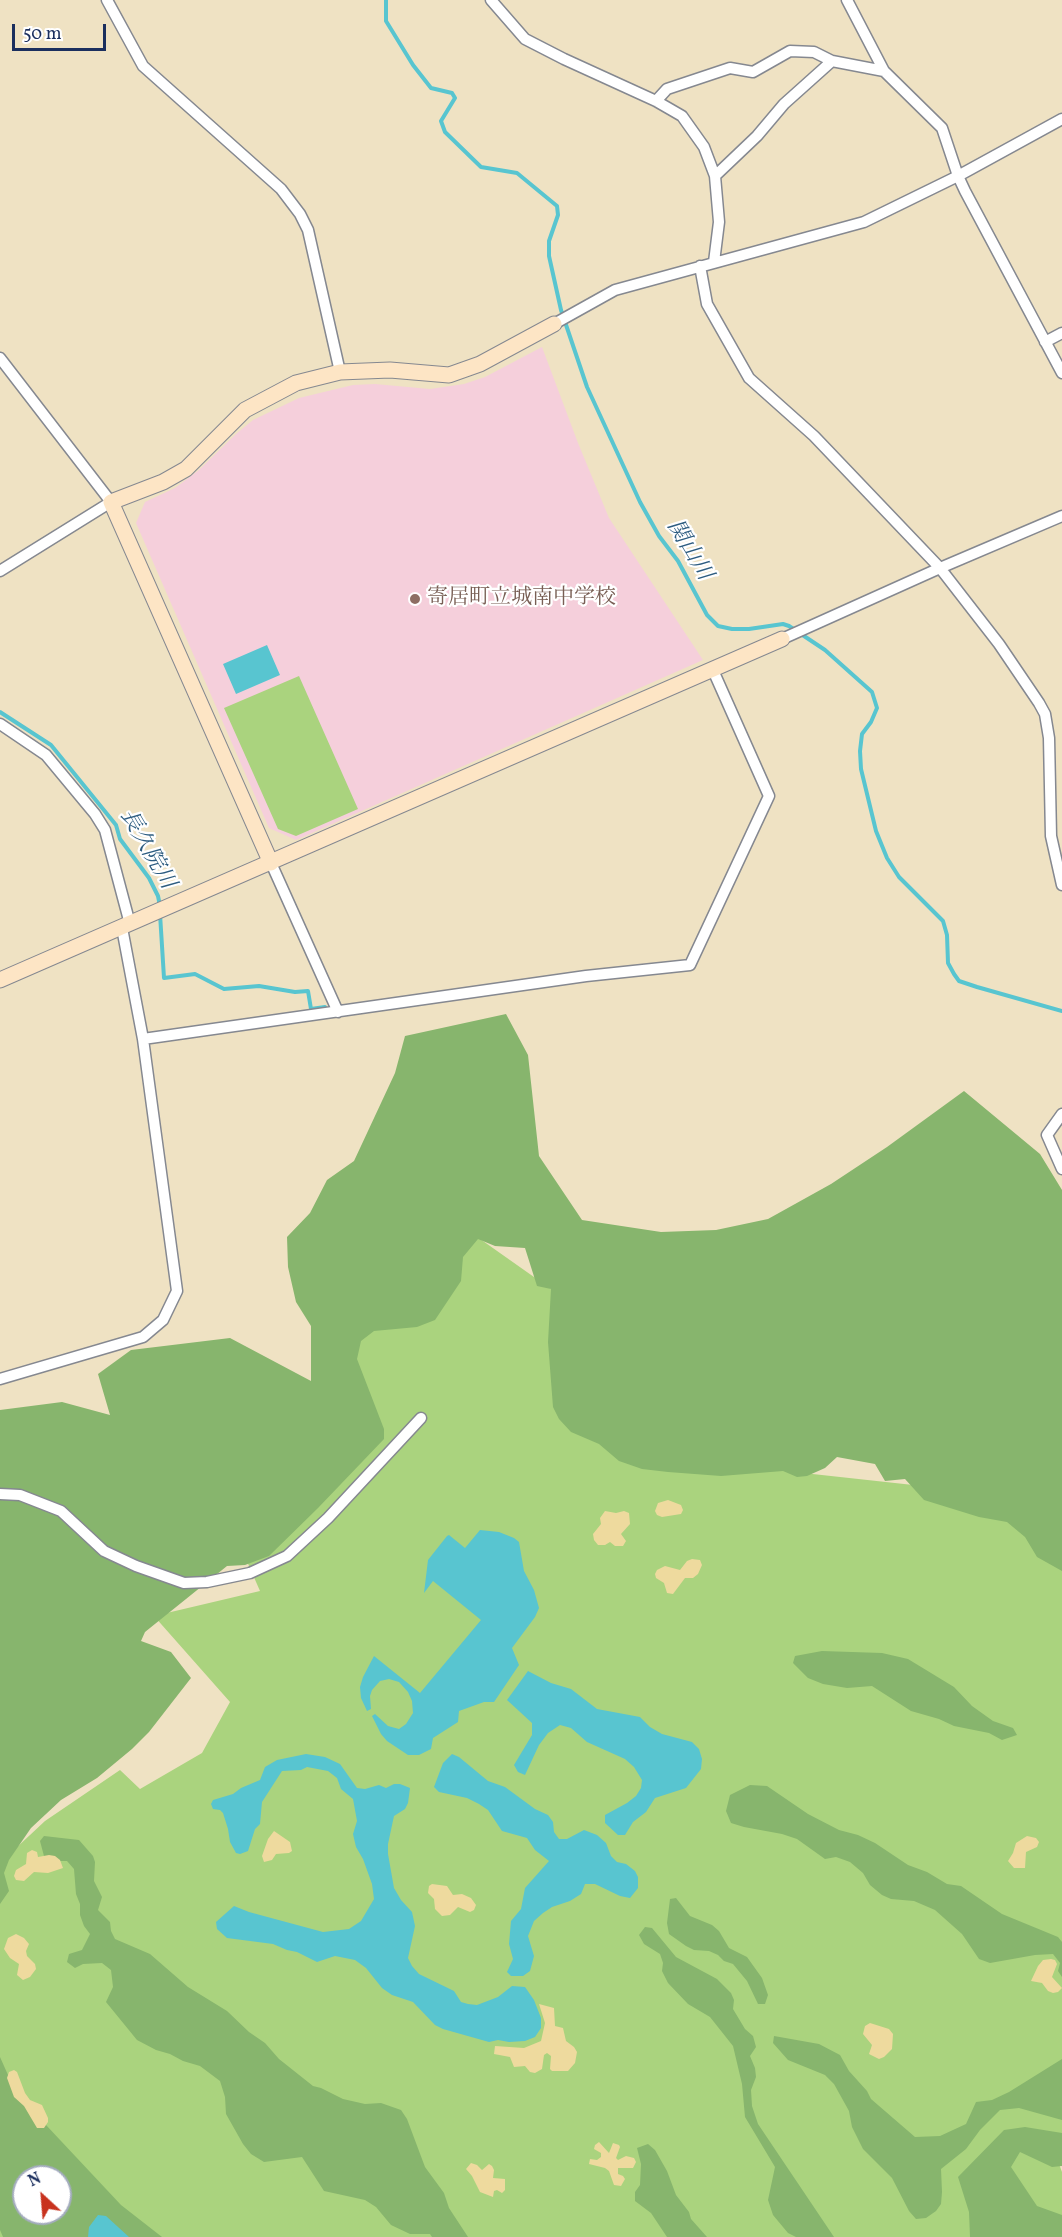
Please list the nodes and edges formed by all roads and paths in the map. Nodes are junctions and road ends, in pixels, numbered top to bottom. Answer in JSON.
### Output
{"nodes":[{"id":1,"x":107,"y":0,"type":"edge"},
{"id":2,"x":491,"y":0,"type":"edge"},
{"id":3,"x":847,"y":0,"type":"edge"},
{"id":4,"x":832,"y":61,"type":"junction"},
{"id":5,"x":884,"y":71,"type":"junction"},
{"id":6,"x":656,"y":100,"type":"junction"},
{"id":7,"x":1062,"y":119,"type":"edge"},
{"id":8,"x":715,"y":176,"type":"junction"},
{"id":9,"x":958,"y":176,"type":"junction"},
{"id":10,"x":714,"y":262,"type":"junction"},
{"id":11,"x":700,"y":266,"type":"junction"},
{"id":12,"x":554,"y":324,"type":"joint"},
{"id":13,"x":1062,"y":333,"type":"edge"},
{"id":14,"x":1045,"y":342,"type":"junction"},
{"id":15,"x":0,"y":358,"type":"edge"},
{"id":16,"x":340,"y":372,"type":"junction"},
{"id":17,"x":1062,"y":373,"type":"edge"},
{"id":18,"x":111,"y":502,"type":"junction"},
{"id":19,"x":1062,"y":516,"type":"edge"},
{"id":20,"x":940,"y":568,"type":"junction"},
{"id":21,"x":0,"y":571,"type":"edge"},
{"id":22,"x":782,"y":639,"type":"joint"},
{"id":23,"x":712,"y":668,"type":"junction"},
{"id":24,"x":0,"y":724,"type":"edge"},
{"id":25,"x":271,"y":863,"type":"junction"},
{"id":26,"x":1062,"y":885,"type":"edge"},
{"id":27,"x":126,"y":926,"type":"junction"},
{"id":28,"x":0,"y":981,"type":"edge"},
{"id":29,"x":338,"y":1012,"type":"junction"},
{"id":30,"x":143,"y":1039,"type":"junction"},
{"id":31,"x":1062,"y":1114,"type":"edge"},
{"id":32,"x":1062,"y":1169,"type":"edge"},
{"id":33,"x":0,"y":1379,"type":"edge"},
{"id":34,"x":421,"y":1418,"type":"dead end"},
{"id":35,"x":0,"y":1494,"type":"edge"}],
"edges":[{"from":1,"to":16,"type":"street"},
{"from":2,"to":6,"type":"street"},
{"from":3,"to":5,"type":"street"},
{"from":4,"to":5,"type":"street"},
{"from":4,"to":6,"type":"street"},
{"from":4,"to":8,"type":"street"},
{"from":5,"to":9,"type":"street"},
{"from":6,"to":8,"type":"street"},
{"from":7,"to":9,"type":"street"},
{"from":8,"to":10,"type":"street"},
{"from":9,"to":10,"type":"street"},
{"from":9,"to":14,"type":"street"},
{"from":10,"to":11,"type":"street"},
{"from":11,"to":12,"type":"street"},
{"from":11,"to":20,"type":"street"},
{"from":12,"to":16,"type":"street"},
{"from":13,"to":14,"type":"street"},
{"from":14,"to":17,"type":"street"},
{"from":15,"to":18,"type":"street"},
{"from":16,"to":18,"type":"street"},
{"from":18,"to":21,"type":"street"},
{"from":18,"to":25,"type":"street"},
{"from":19,"to":20,"type":"street"},
{"from":20,"to":22,"type":"street"},
{"from":20,"to":26,"type":"street"},
{"from":22,"to":23,"type":"street"},
{"from":23,"to":25,"type":"street"},
{"from":23,"to":29,"type":"street"},
{"from":24,"to":27,"type":"street"},
{"from":25,"to":27,"type":"street"},
{"from":25,"to":29,"type":"street"},
{"from":27,"to":28,"type":"street"},
{"from":27,"to":30,"type":"street"},
{"from":29,"to":30,"type":"street"},
{"from":30,"to":33,"type":"street"},
{"from":31,"to":32,"type":"street"},
{"from":34,"to":35,"type":"street"}]}
